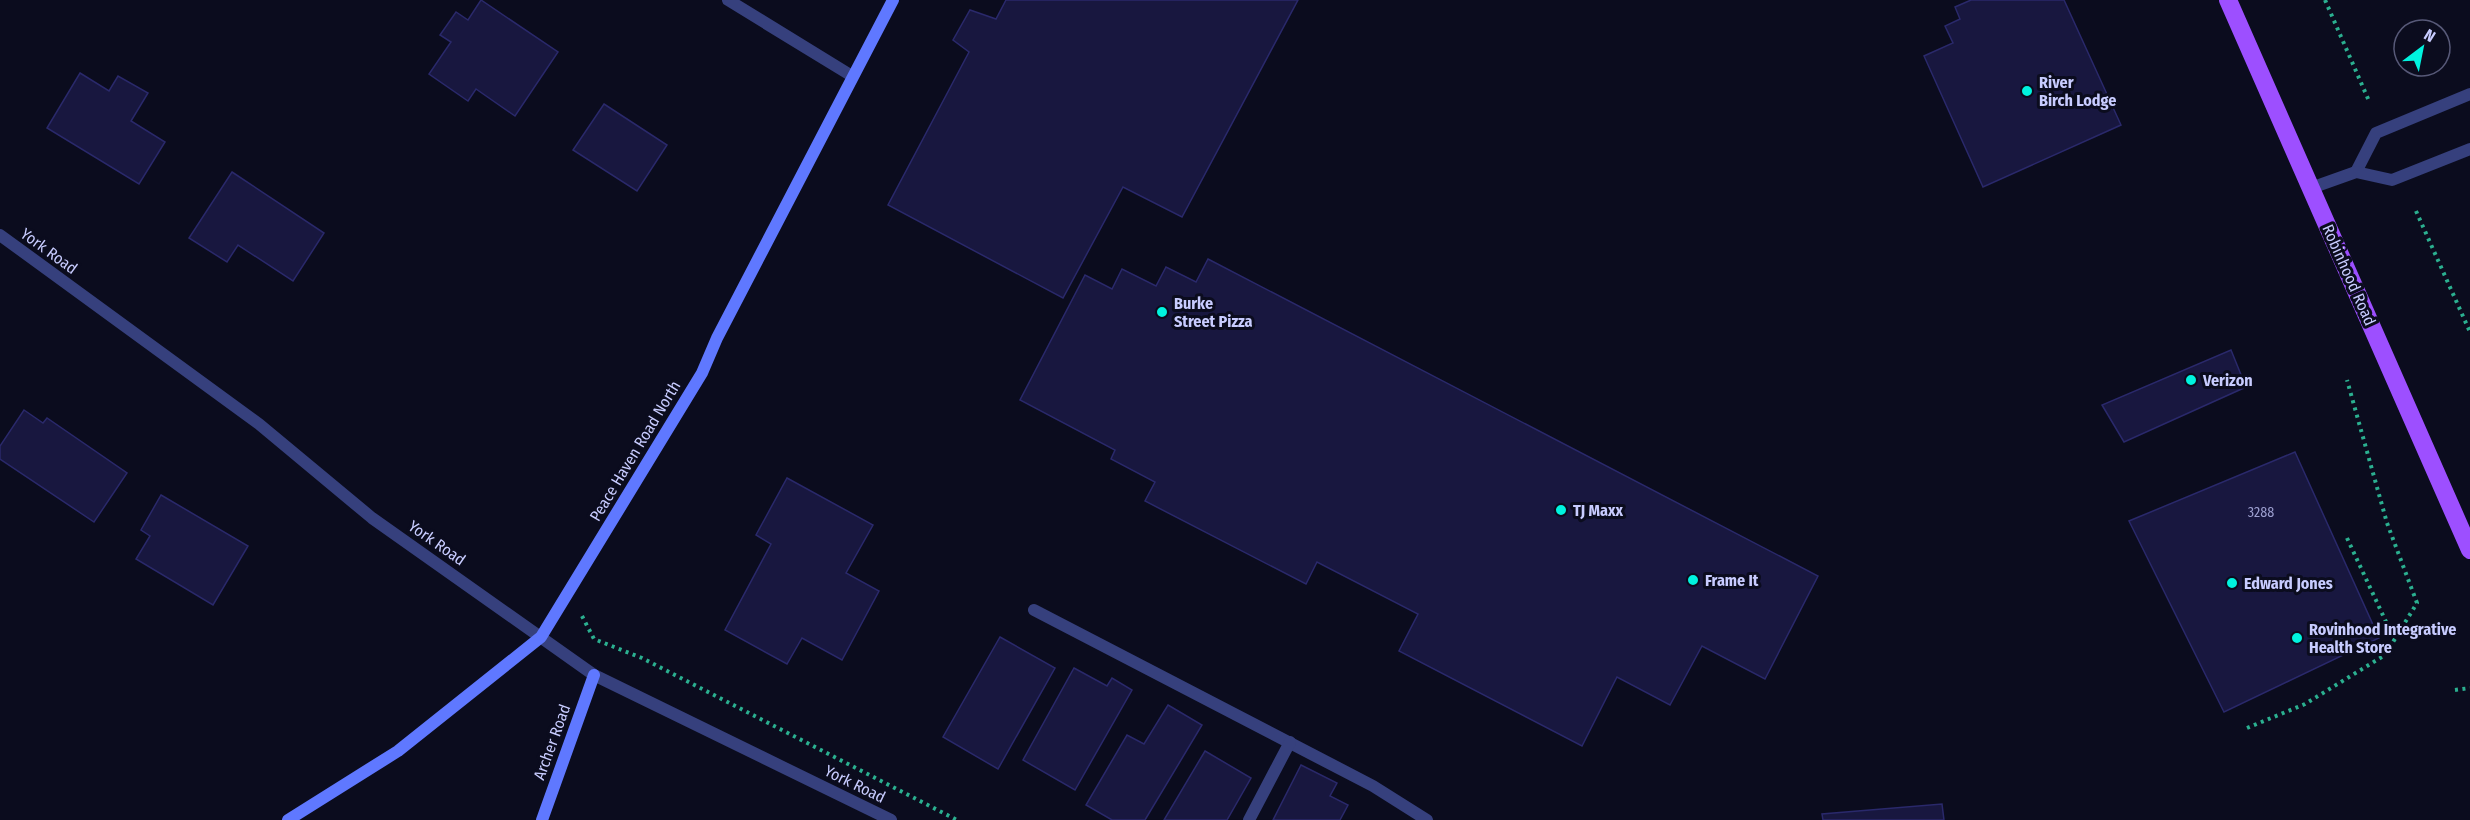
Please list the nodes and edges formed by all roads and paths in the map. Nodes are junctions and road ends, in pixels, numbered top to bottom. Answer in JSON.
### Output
{"nodes":[{"id":1,"x":728,"y":0,"type":"edge"},
{"id":2,"x":893,"y":0,"type":"edge"},
{"id":3,"x":2228,"y":0,"type":"edge"},
{"id":4,"x":2325,"y":0,"type":"edge"},
{"id":5,"x":852,"y":76,"type":"junction"},
{"id":6,"x":2470,"y":94,"type":"edge"},
{"id":7,"x":2369,"y":101,"type":"dead end"},
{"id":8,"x":2470,"y":149,"type":"edge"},
{"id":9,"x":2356,"y":172,"type":"junction"},
{"id":10,"x":2311,"y":189,"type":"junction"},
{"id":11,"x":2416,"y":211,"type":"dead end"},
{"id":12,"x":0,"y":236,"type":"edge"},
{"id":13,"x":2470,"y":332,"type":"edge"},
{"id":14,"x":2348,"y":380,"type":"dead end"},
{"id":15,"x":2347,"y":538,"type":"dead end"},
{"id":16,"x":2470,"y":550,"type":"edge"},
{"id":17,"x":1034,"y":609,"type":"dead end"},
{"id":18,"x":580,"y":613,"type":"dead end"},
{"id":19,"x":541,"y":637,"type":"junction"},
{"id":20,"x":2395,"y":640,"type":"junction"},
{"id":21,"x":594,"y":675,"type":"junction"},
{"id":22,"x":2470,"y":688,"type":"edge"},
{"id":23,"x":2455,"y":690,"type":"dead end"},
{"id":24,"x":2247,"y":728,"type":"dead end"},
{"id":25,"x":1290,"y":742,"type":"junction"},
{"id":26,"x":288,"y":820,"type":"edge"},
{"id":27,"x":542,"y":820,"type":"edge"},
{"id":28,"x":891,"y":820,"type":"edge"},
{"id":29,"x":957,"y":820,"type":"edge"},
{"id":30,"x":1249,"y":820,"type":"edge"},
{"id":31,"x":1427,"y":820,"type":"edge"}],
"edges":[{"from":1,"to":5,"type":"street"},
{"from":2,"to":5,"type":"main road","name":"Peace Haven Road North"},
{"from":3,"to":10,"type":"main road","name":"Robinhood Road"},
{"from":4,"to":7,"type":"path"},
{"from":5,"to":19,"type":"main road","name":"Peace Haven Road North"},
{"from":6,"to":9,"type":"street"},
{"from":8,"to":9,"type":"street"},
{"from":9,"to":10,"type":"street"},
{"from":10,"to":16,"type":"main road","name":"Robinhood Road"},
{"from":11,"to":13,"type":"path"},
{"from":12,"to":19,"type":"street","name":"York Road"},
{"from":14,"to":20,"type":"path"},
{"from":15,"to":20,"type":"path"},
{"from":17,"to":25,"type":"street"},
{"from":18,"to":29,"type":"path"},
{"from":19,"to":21,"type":"street","name":"York Road"},
{"from":19,"to":26,"type":"main road","name":"Peace Haven Road North"},
{"from":20,"to":24,"type":"path"},
{"from":21,"to":27,"type":"main road","name":"Archer Road"},
{"from":21,"to":28,"type":"street","name":"York Road"},
{"from":22,"to":23,"type":"path"},
{"from":25,"to":30,"type":"street"},
{"from":25,"to":31,"type":"street"}]}
